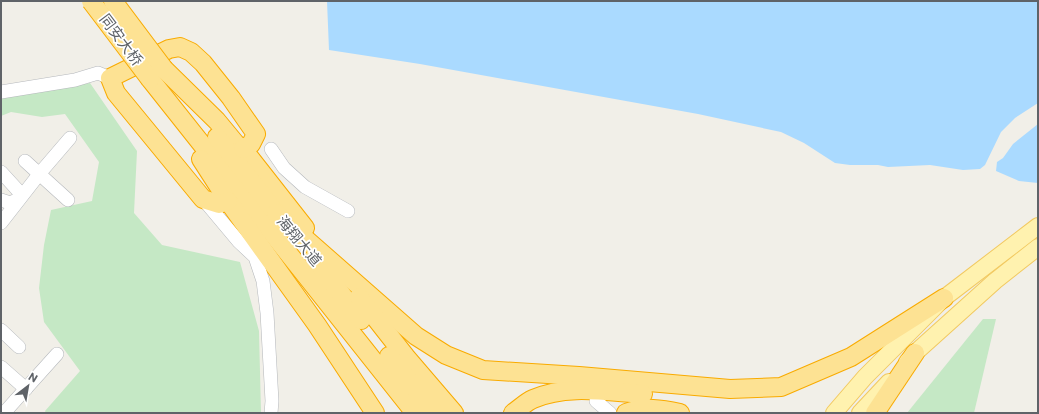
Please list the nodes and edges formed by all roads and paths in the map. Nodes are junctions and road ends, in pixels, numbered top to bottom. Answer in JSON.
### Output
{"nodes":[{"id":1,"x":91,"y":1,"type":"edge"},
{"id":2,"x":113,"y":1,"type":"edge"},
{"id":3,"x":157,"y":74,"type":"junction"},
{"id":4,"x":110,"y":78,"type":"junction"},
{"id":5,"x":1,"y":92,"type":"edge"},
{"id":6,"x":256,"y":134,"type":"junction"},
{"id":7,"x":70,"y":138,"type":"dead end"},
{"id":8,"x":243,"y":149,"type":"junction"},
{"id":9,"x":271,"y":149,"type":"dead end"},
{"id":10,"x":25,"y":161,"type":"dead end"},
{"id":11,"x":1,"y":172,"type":"edge"},
{"id":12,"x":40,"y":173,"type":"junction"},
{"id":13,"x":262,"y":173,"type":"junction"},
{"id":14,"x":21,"y":197,"type":"junction"},
{"id":15,"x":203,"y":199,"type":"junction"},
{"id":16,"x":1,"y":200,"type":"edge"},
{"id":17,"x":68,"y":200,"type":"dead end"},
{"id":18,"x":228,"y":201,"type":"junction"},
{"id":19,"x":348,"y":211,"type":"dead end"},
{"id":20,"x":276,"y":213,"type":"junction"},
{"id":21,"x":5,"y":218,"type":"edge"},
{"id":22,"x":1038,"y":226,"type":"edge"},
{"id":23,"x":1038,"y":247,"type":"edge"},
{"id":24,"x":330,"y":260,"type":"junction"},
{"id":25,"x":944,"y":298,"type":"junction"},
{"id":26,"x":355,"y":312,"type":"junction"},
{"id":27,"x":317,"y":325,"type":"junction"},
{"id":28,"x":1,"y":330,"type":"edge"},
{"id":29,"x":20,"y":347,"type":"dead end"},
{"id":30,"x":916,"y":353,"type":"junction"},
{"id":31,"x":57,"y":354,"type":"dead end"},
{"id":32,"x":1,"y":367,"type":"edge"},
{"id":33,"x":781,"y":387,"type":"junction"},
{"id":34,"x":26,"y":389,"type":"junction"},
{"id":35,"x":596,"y":401,"type":"dead end"},
{"id":36,"x":5,"y":410,"type":"edge"},
{"id":37,"x":271,"y":413,"type":"edge"},
{"id":38,"x":375,"y":413,"type":"edge"},
{"id":39,"x":384,"y":413,"type":"edge"},
{"id":40,"x":415,"y":413,"type":"edge"},
{"id":41,"x":435,"y":413,"type":"edge"},
{"id":42,"x":454,"y":413,"type":"edge"},
{"id":43,"x":513,"y":413,"type":"edge"},
{"id":44,"x":610,"y":413,"type":"edge"},
{"id":45,"x":626,"y":413,"type":"edge"},
{"id":46,"x":680,"y":413,"type":"edge"},
{"id":47,"x":834,"y":413,"type":"edge"},
{"id":48,"x":860,"y":413,"type":"edge"},
{"id":49,"x":875,"y":413,"type":"edge"}],
"edges":[{"from":1,"to":3,"type":"highway","name":"同安大桥","bridge":true},
{"from":2,"to":3,"type":"highway","name":"同安大桥","bridge":true},
{"from":3,"to":8,"type":"highway"},
{"from":3,"to":18,"type":"highway"},
{"from":3,"to":20,"type":"highway","name":"海翔大道"},
{"from":3,"to":40,"type":"highway","name":"海翔大道"},
{"from":4,"to":5,"type":"street"},
{"from":4,"to":6,"type":"highway"},
{"from":4,"to":15,"type":"highway"},
{"from":6,"to":8,"type":"highway"},
{"from":6,"to":13,"type":"highway"},
{"from":7,"to":12,"type":"street"},
{"from":8,"to":13,"type":"highway"},
{"from":9,"to":19,"type":"street"},
{"from":10,"to":12,"type":"street"},
{"from":11,"to":14,"type":"street"},
{"from":12,"to":14,"type":"street"},
{"from":12,"to":17,"type":"street"},
{"from":13,"to":24,"type":"highway"},
{"from":14,"to":16,"type":"street"},
{"from":14,"to":21,"type":"street"},
{"from":15,"to":18,"type":"highway"},
{"from":15,"to":37,"type":"street"},
{"from":16,"to":21,"type":"street"},
{"from":18,"to":27,"type":"highway"},
{"from":20,"to":24,"type":"highway"},
{"from":20,"to":26,"type":"highway","name":"海翔大道"},
{"from":22,"to":25,"type":"main road"},
{"from":23,"to":30,"type":"main road"},
{"from":24,"to":33,"type":"highway"},
{"from":24,"to":42,"type":"highway"},
{"from":25,"to":33,"type":"highway"},
{"from":25,"to":47,"type":"main road"},
{"from":26,"to":41,"type":"highway","name":"海翔大道"},
{"from":26,"to":42,"type":"highway"},
{"from":27,"to":38,"type":"highway"},
{"from":27,"to":39,"type":"highway"},
{"from":28,"to":29,"type":"street"},
{"from":30,"to":48,"type":"main road"},
{"from":30,"to":49,"type":"highway"},
{"from":31,"to":34,"type":"street"},
{"from":32,"to":34,"type":"street"},
{"from":33,"to":43,"type":"highway"},
{"from":34,"to":36,"type":"street"},
{"from":35,"to":44,"type":"street"},
{"from":45,"to":46,"type":"highway"}]}
